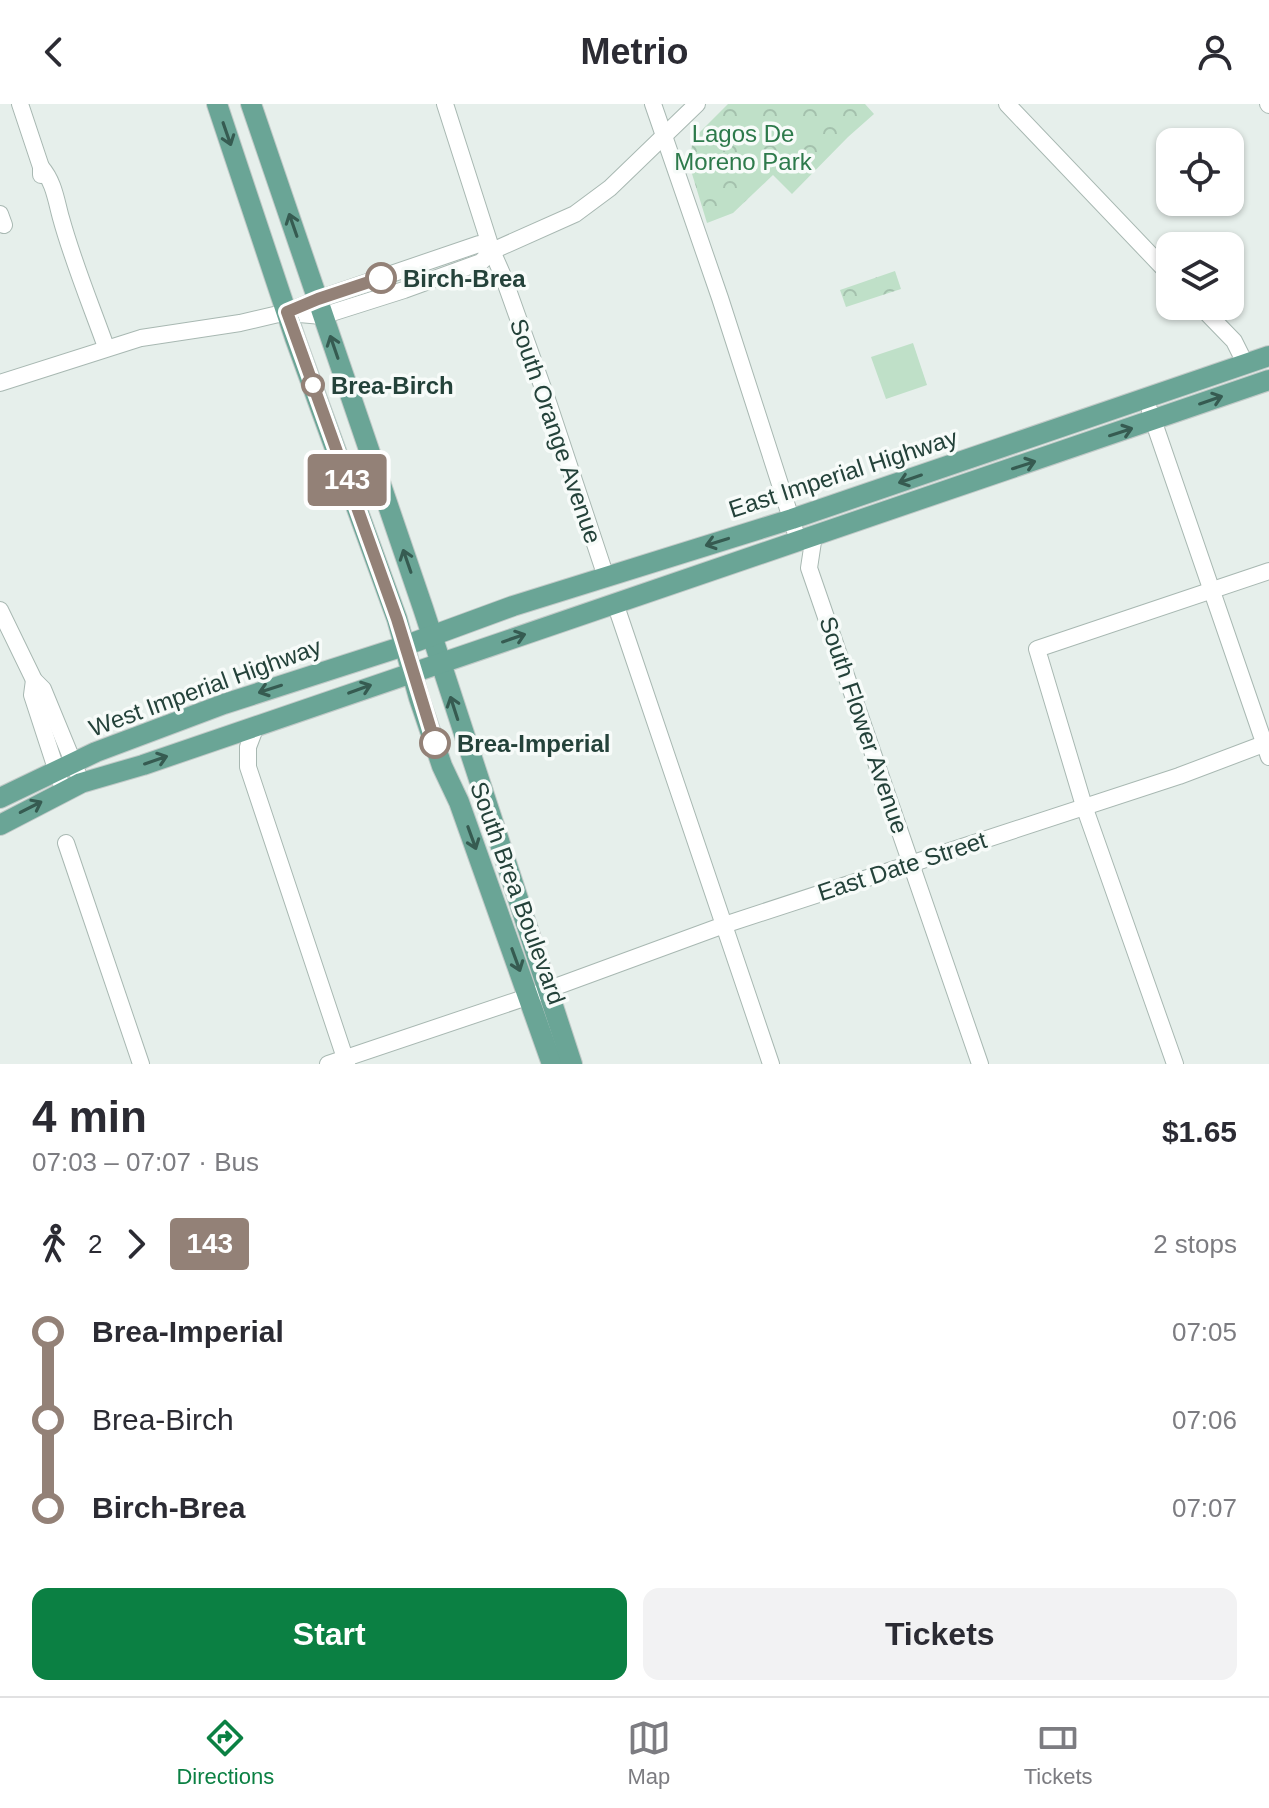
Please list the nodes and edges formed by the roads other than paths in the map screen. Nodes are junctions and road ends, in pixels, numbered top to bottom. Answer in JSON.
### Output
{"nodes":[{"id":1,"x":20,"y":104,"type":"edge"},
{"id":2,"x":217,"y":104,"type":"edge"},
{"id":3,"x":251,"y":104,"type":"edge"},
{"id":4,"x":445,"y":104,"type":"edge"},
{"id":5,"x":653,"y":104,"type":"edge"},
{"id":6,"x":697,"y":104,"type":"edge"},
{"id":7,"x":1007,"y":104,"type":"edge"},
{"id":8,"x":664,"y":137,"type":"junction"},
{"id":9,"x":492,"y":251,"type":"junction"},
{"id":10,"x":1156,"y":260,"type":"edge"},
{"id":11,"x":320,"y":307,"type":"junction"},
{"id":12,"x":287,"y":312,"type":"junction"},
{"id":13,"x":1214,"y":320,"type":"edge"},
{"id":14,"x":106,"y":347,"type":"junction"},
{"id":15,"x":1269,"y":356,"type":"edge"},
{"id":16,"x":1246,"y":365,"type":"junction"},
{"id":17,"x":1269,"y":379,"type":"edge"},
{"id":18,"x":0,"y":383,"type":"edge"},
{"id":19,"x":1152,"y":416,"type":"junction"},
{"id":20,"x":1043,"y":434,"type":"junction"},
{"id":21,"x":960,"y":486,"type":"junction"},
{"id":22,"x":792,"y":519,"type":"junction"},
{"id":23,"x":799,"y":540,"type":"junction"},
{"id":24,"x":809,"y":568,"type":"junction"},
{"id":25,"x":1269,"y":571,"type":"edge"},
{"id":26,"x":606,"y":577,"type":"junction"},
{"id":27,"x":1212,"y":590,"type":"junction"},
{"id":28,"x":615,"y":603,"type":"junction"},
{"id":29,"x":0,"y":610,"type":"edge"},
{"id":30,"x":431,"y":635,"type":"junction"},
{"id":31,"x":404,"y":646,"type":"junction"},
{"id":32,"x":440,"y":663,"type":"junction"},
{"id":33,"x":411,"y":672,"type":"junction"},
{"id":34,"x":256,"y":726,"type":"junction"},
{"id":35,"x":1267,"y":747,"type":"edge"},
{"id":36,"x":65,"y":766,"type":"junction"},
{"id":37,"x":73,"y":787,"type":"junction"},
{"id":38,"x":0,"y":798,"type":"edge"},
{"id":39,"x":1084,"y":806,"type":"junction"},
{"id":40,"x":0,"y":825,"type":"edge"},
{"id":41,"x":66,"y":843,"type":"dead end"},
{"id":42,"x":911,"y":862,"type":"junction"},
{"id":43,"x":724,"y":925,"type":"junction"},
{"id":44,"x":537,"y":993,"type":"junction"},
{"id":45,"x":340,"y":1062,"type":"edge"},
{"id":46,"x":141,"y":1064,"type":"edge"},
{"id":47,"x":552,"y":1064,"type":"edge"},
{"id":48,"x":572,"y":1064,"type":"edge"},
{"id":49,"x":771,"y":1064,"type":"edge"},
{"id":50,"x":980,"y":1064,"type":"edge"},
{"id":51,"x":1175,"y":1064,"type":"edge"}],
"edges":[{"from":1,"to":14,"type":"street"},
{"from":2,"to":12,"type":"main road","name":"South Brea Boulevard","one_way":true},
{"from":11,"to":3,"type":"main road","name":"South Brea Boulevard","one_way":true},
{"from":4,"to":9,"type":"street","name":"South Orange Avenue"},
{"from":5,"to":8,"type":"street","name":"South Flower Avenue"},
{"from":6,"to":8,"type":"street"},
{"from":7,"to":10,"type":"street"},
{"from":8,"to":9,"type":"street"},
{"from":8,"to":22,"type":"street","name":"South Flower Avenue"},
{"from":9,"to":11,"type":"street"},
{"from":9,"to":26,"type":"street","name":"South Orange Avenue"},
{"from":11,"to":12,"type":"street"},
{"from":30,"to":11,"type":"main road","name":"South Brea Boulevard","one_way":true},
{"from":12,"to":14,"type":"street"},
{"from":12,"to":31,"type":"main road","name":"South Brea Boulevard"},
{"from":13,"to":16,"type":"street"},
{"from":14,"to":18,"type":"street"},
{"from":15,"to":16,"type":"main road","name":"East Imperial Highway"},
{"from":16,"to":20,"type":"main road","name":"East Imperial Highway"},
{"from":19,"to":17,"type":"main road","name":"East Imperial Highway","one_way":true},
{"from":21,"to":19,"type":"main road","name":"East Imperial Highway","one_way":true},
{"from":19,"to":27,"type":"street"},
{"from":20,"to":21,"type":"main road"},
{"from":20,"to":22,"type":"main road","name":"East Imperial Highway","one_way":true},
{"from":21,"to":23,"type":"main road","name":"East Imperial Highway"},
{"from":22,"to":23,"type":"street","name":"South Flower Avenue"},
{"from":22,"to":26,"type":"main road","name":"East Imperial Highway","one_way":true},
{"from":23,"to":24,"type":"street","name":"South Flower Avenue"},
{"from":23,"to":24,"type":"street","name":"South Flower Avenue"},
{"from":23,"to":28,"type":"main road","name":"East Imperial Highway"},
{"from":24,"to":42,"type":"street","name":"South Flower Avenue"},
{"from":25,"to":27,"type":"street"},
{"from":26,"to":30,"type":"main road","name":"East Imperial Highway"},
{"from":27,"to":35,"type":"street"},
{"from":27,"to":39,"type":"street"},
{"from":32,"to":28,"type":"main road","name":"East Imperial Highway","one_way":true},
{"from":28,"to":43,"type":"street"},
{"from":29,"to":36,"type":"street"},
{"from":30,"to":31,"type":"main road","name":"West Imperial Highway"},
{"from":30,"to":32,"type":"main road","name":"South Brea Boulevard"},
{"from":31,"to":33,"type":"main road","name":"South Brea Boulevard"},
{"from":31,"to":36,"type":"main road","name":"West Imperial Highway","one_way":true},
{"from":32,"to":33,"type":"main road"},
{"from":44,"to":32,"type":"main road","name":"South Brea Boulevard","one_way":true},
{"from":34,"to":33,"type":"main road","one_way":true},
{"from":33,"to":44,"type":"main road","name":"South Brea Boulevard","one_way":true},
{"from":37,"to":34,"type":"main road","one_way":true},
{"from":34,"to":45,"type":"street"},
{"from":35,"to":39,"type":"street","name":"East Date Street"},
{"from":36,"to":37,"type":"street"},
{"from":36,"to":38,"type":"main road","name":"West Imperial Highway"},
{"from":40,"to":37,"type":"main road","one_way":true},
{"from":39,"to":42,"type":"street","name":"East Date Street"},
{"from":39,"to":51,"type":"street"},
{"from":41,"to":46,"type":"street"},
{"from":42,"to":43,"type":"street","name":"East Date Street"},
{"from":42,"to":50,"type":"street","name":"South Flower Avenue"},
{"from":43,"to":44,"type":"street","name":"East Date Street"},
{"from":43,"to":49,"type":"street"},
{"from":44,"to":45,"type":"street","name":"East Date Street"},
{"from":44,"to":47,"type":"main road","name":"South Brea Boulevard"},
{"from":44,"to":48,"type":"main road","name":"South Brea Boulevard"}]}
